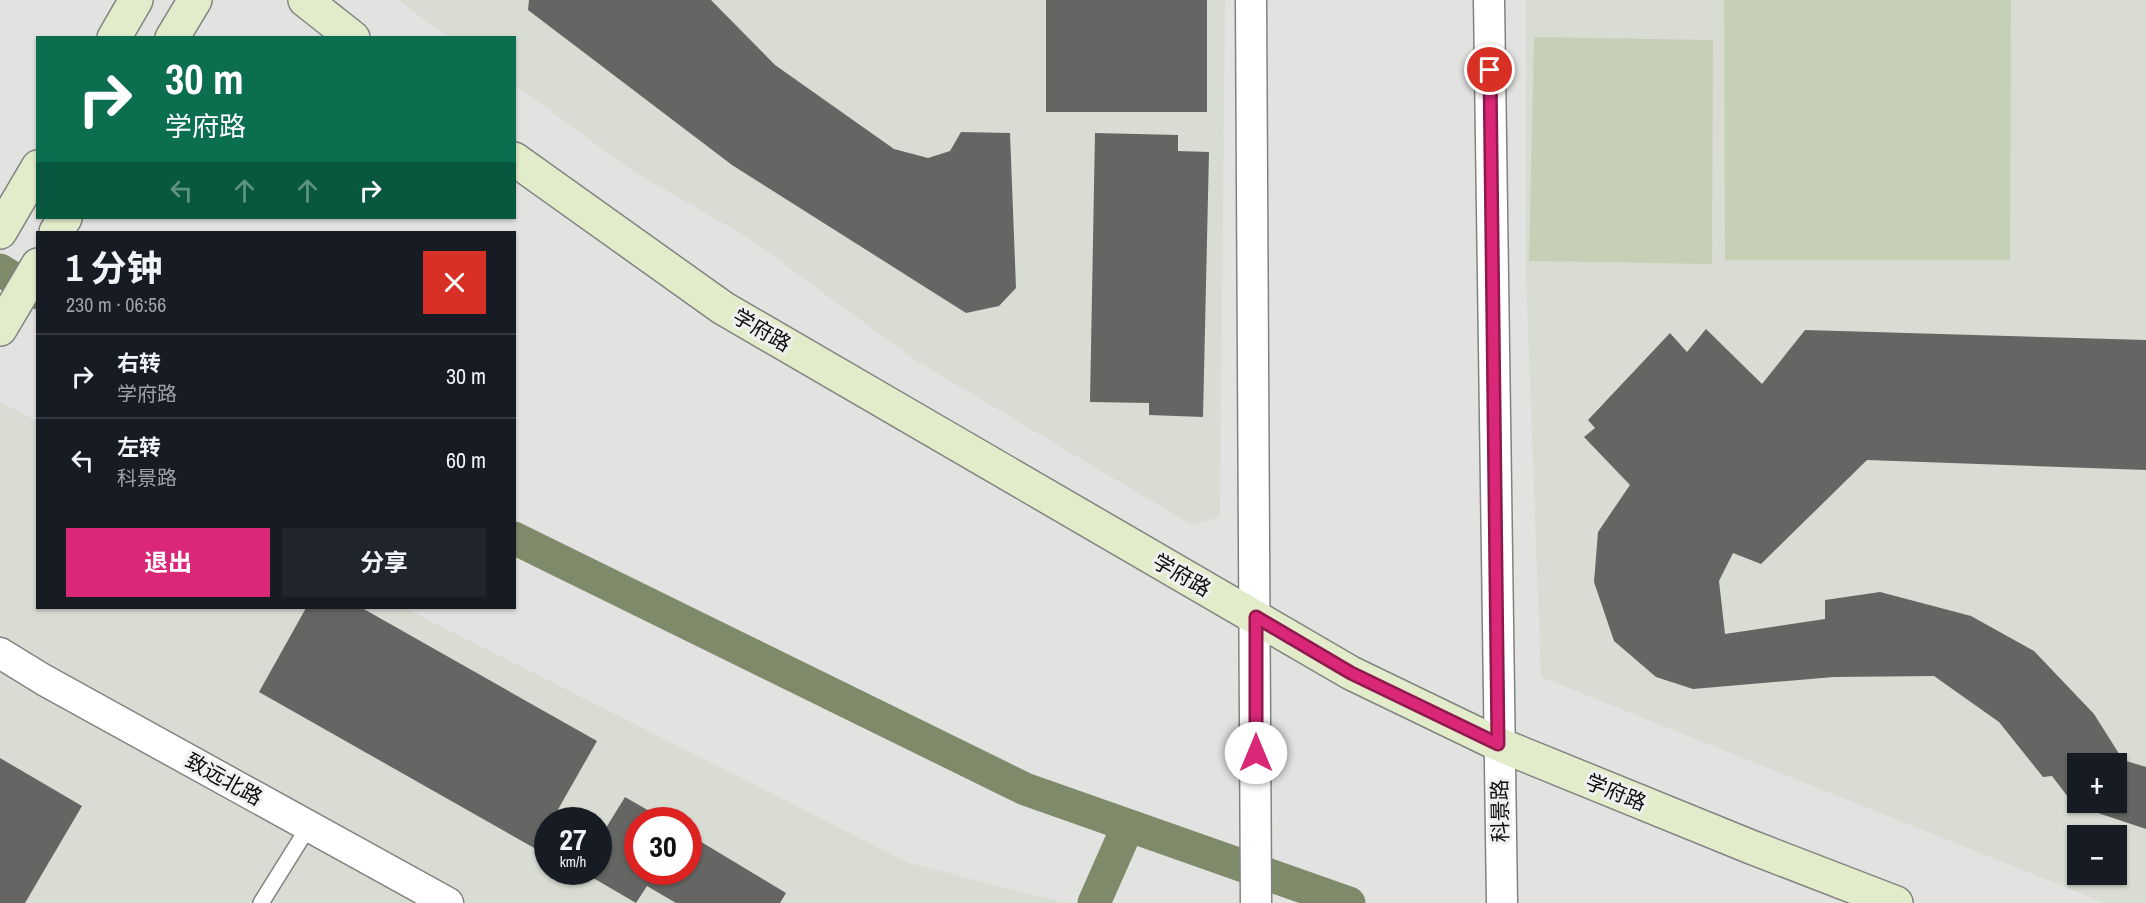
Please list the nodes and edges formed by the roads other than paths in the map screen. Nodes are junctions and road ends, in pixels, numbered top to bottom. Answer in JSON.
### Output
{"nodes":[{"id":1,"x":136,"y":0,"type":"edge"},
{"id":2,"x":195,"y":0,"type":"edge"},
{"id":3,"x":305,"y":0,"type":"edge"},
{"id":4,"x":1251,"y":0,"type":"edge"},
{"id":5,"x":1489,"y":0,"type":"edge"},
{"id":6,"x":115,"y":36,"type":"edge"},
{"id":7,"x":173,"y":36,"type":"edge"},
{"id":8,"x":350,"y":36,"type":"edge"},
{"id":9,"x":516,"y":160,"type":"edge"},
{"id":10,"x":36,"y":170,"type":"edge"},
{"id":11,"x":0,"y":232,"type":"edge"},
{"id":12,"x":36,"y":268,"type":"edge"},
{"id":13,"x":0,"y":329,"type":"edge"},
{"id":14,"x":1256,"y":617,"type":"junction"},
{"id":15,"x":0,"y":654,"type":"edge"},
{"id":16,"x":1498,"y":744,"type":"junction"},
{"id":17,"x":309,"y":826,"type":"junction"},
{"id":18,"x":1502,"y":892,"type":"edge"},
{"id":19,"x":261,"y":903,"type":"edge"},
{"id":20,"x":448,"y":903,"type":"edge"},
{"id":21,"x":1256,"y":903,"type":"edge"},
{"id":22,"x":1896,"y":903,"type":"edge"}],
"edges":[{"from":1,"to":6,"type":"street"},
{"from":2,"to":7,"type":"street"},
{"from":3,"to":8,"type":"street"},
{"from":4,"to":14,"type":"street"},
{"from":5,"to":16,"type":"street","name":"科景路"},
{"from":9,"to":14,"type":"street","name":"学府路"},
{"from":10,"to":11,"type":"street"},
{"from":12,"to":13,"type":"street"},
{"from":14,"to":16,"type":"street","name":"学府路"},
{"from":14,"to":21,"type":"street"},
{"from":15,"to":17,"type":"street","name":"致远北路"},
{"from":16,"to":18,"type":"street","name":"科景路"},
{"from":16,"to":22,"type":"street","name":"学府路"},
{"from":17,"to":19,"type":"lane"},
{"from":17,"to":20,"type":"street","name":"致远北路"}]}
